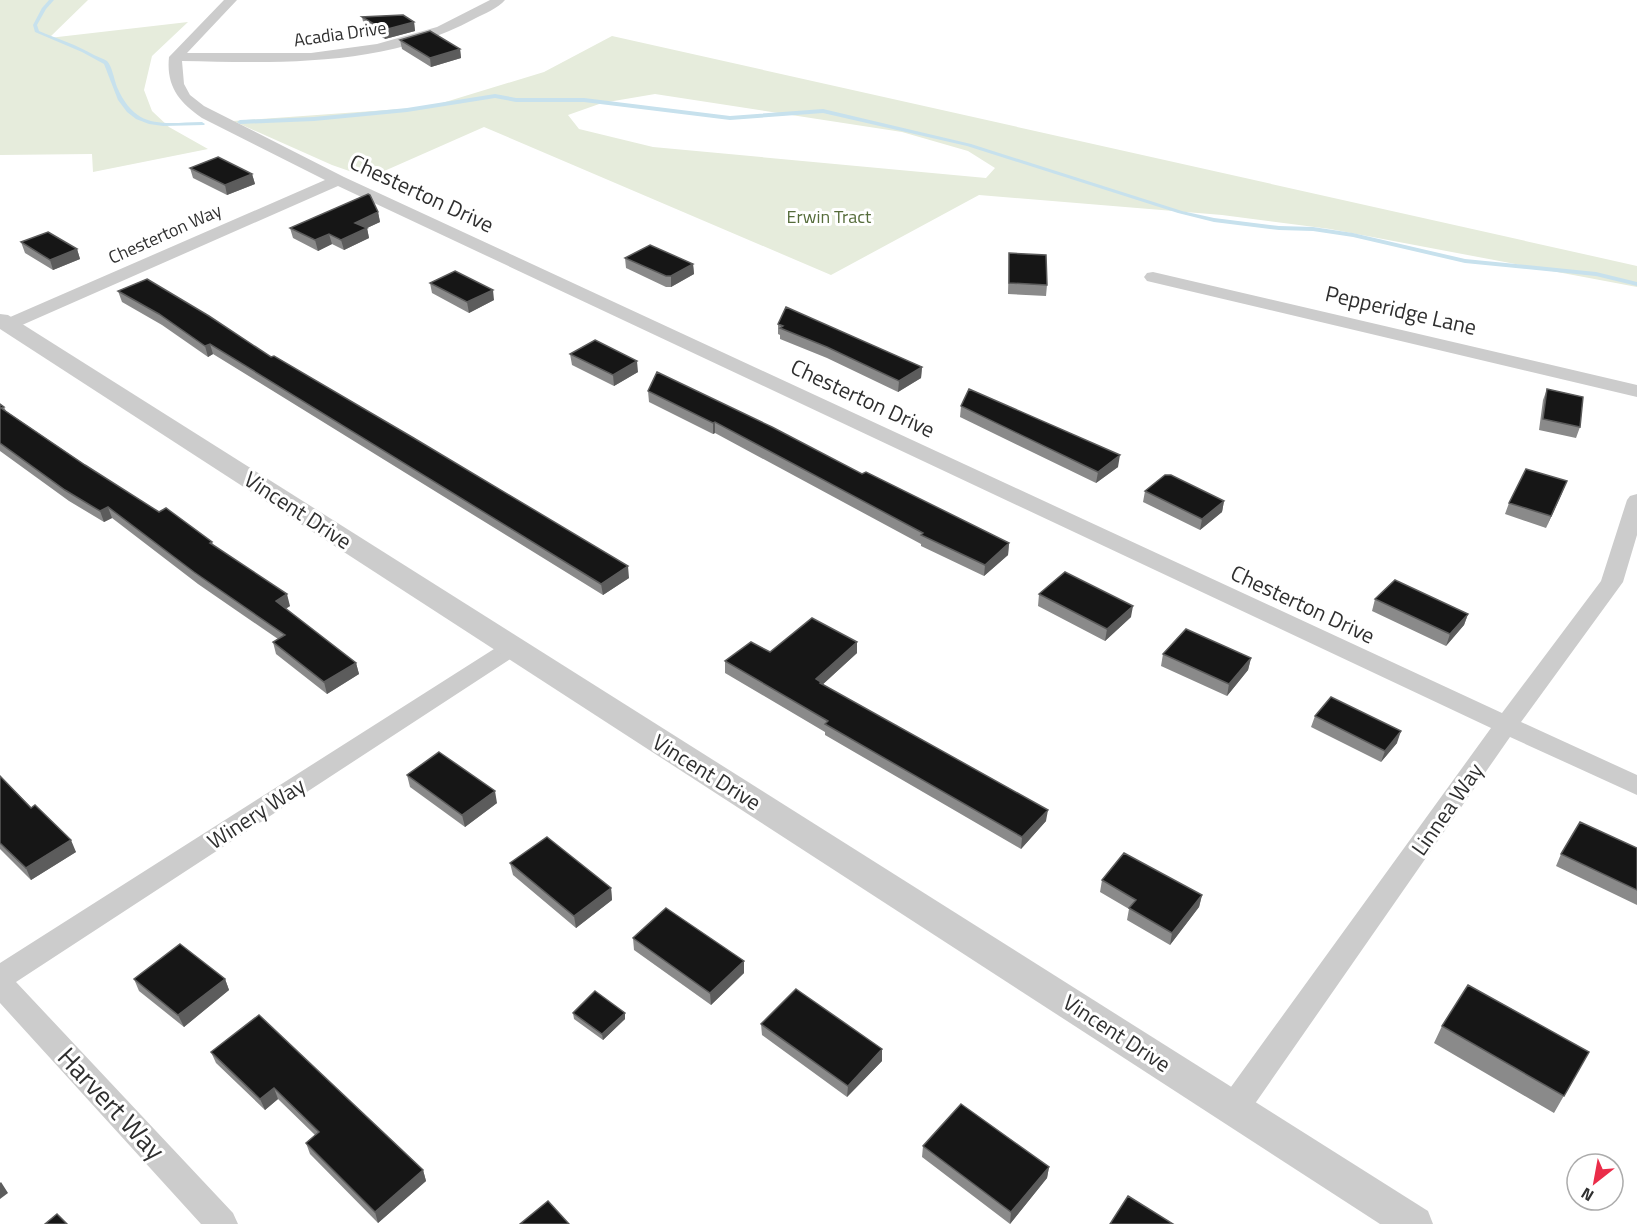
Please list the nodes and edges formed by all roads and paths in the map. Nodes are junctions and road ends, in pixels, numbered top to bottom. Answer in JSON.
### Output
{"nodes":[{"id":1,"x":231,"y":0,"type":"edge"},
{"id":2,"x":499,"y":0,"type":"edge"},
{"id":3,"x":176,"y":57,"type":"junction"},
{"id":4,"x":338,"y":180,"type":"junction"},
{"id":5,"x":1153,"y":277,"type":"dead end"},
{"id":6,"x":4,"y":322,"type":"edge"},
{"id":7,"x":1637,"y":390,"type":"edge"},
{"id":8,"x":1637,"y":500,"type":"edge"},
{"id":9,"x":513,"y":648,"type":"junction"},
{"id":10,"x":1506,"y":725,"type":"junction"},
{"id":11,"x":1637,"y":786,"type":"edge"},
{"id":12,"x":0,"y":978,"type":"edge"},
{"id":13,"x":0,"y":984,"type":"edge"},
{"id":14,"x":1234,"y":1108,"type":"junction"},
{"id":15,"x":222,"y":1224,"type":"edge"},
{"id":16,"x":1414,"y":1224,"type":"edge"}],
"edges":[{"from":1,"to":3,"type":"street"},
{"from":2,"to":3,"type":"street","name":"Acadia Drive"},
{"from":3,"to":4,"type":"street","name":"Chesterton Drive"},
{"from":4,"to":6,"type":"street","name":"Chesterton Way"},
{"from":4,"to":10,"type":"street","name":"Chesterton Drive"},
{"from":5,"to":7,"type":"street","name":"Pepperidge Lane"},
{"from":6,"to":9,"type":"street","name":"Vincent Drive"},
{"from":8,"to":10,"type":"street","name":"Linnea Way"},
{"from":9,"to":12,"type":"street","name":"Winery Way"},
{"from":9,"to":14,"type":"street","name":"Vincent Drive"},
{"from":10,"to":11,"type":"street","name":"Chesterton Drive"},
{"from":10,"to":14,"type":"street","name":"Linnea Way"},
{"from":13,"to":15,"type":"street","name":"Harvert Way"},
{"from":14,"to":16,"type":"street","name":"Vincent Drive"}]}
